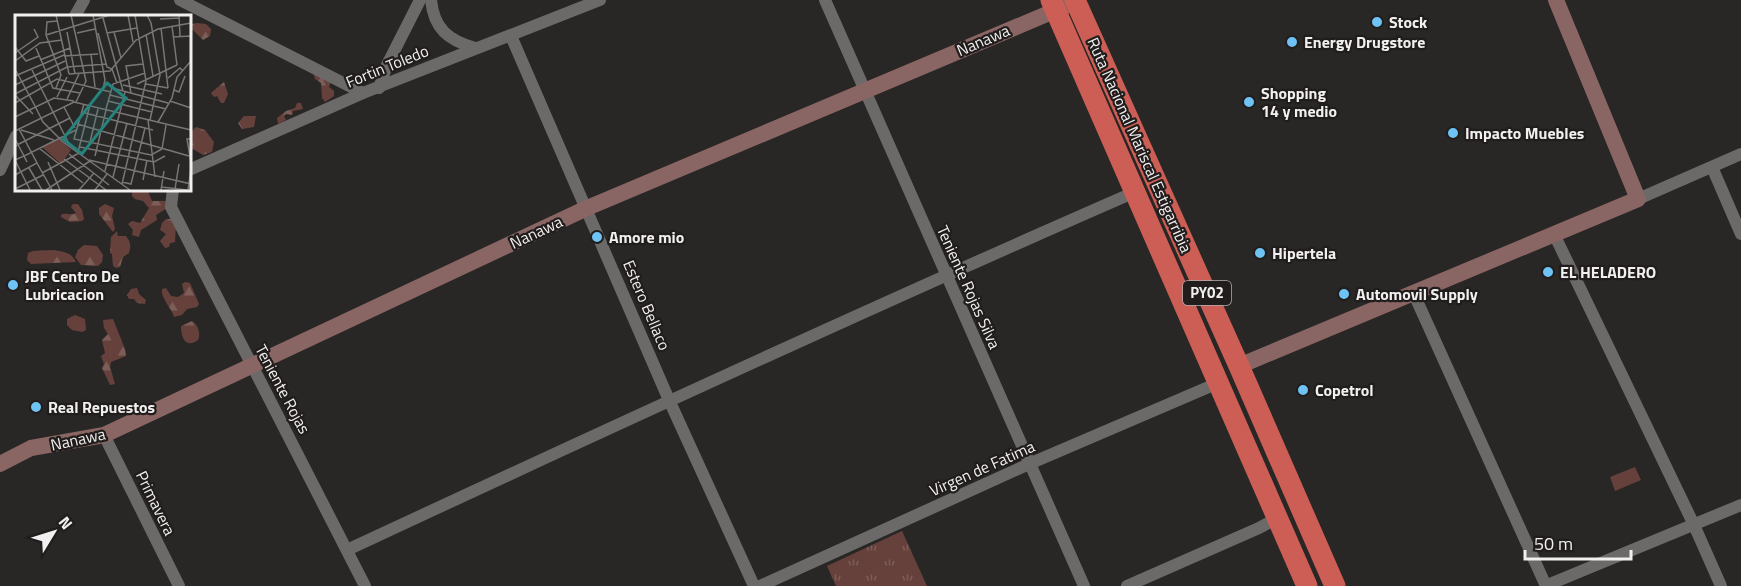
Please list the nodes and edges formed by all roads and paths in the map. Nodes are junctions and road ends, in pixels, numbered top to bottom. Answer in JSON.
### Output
{"nodes":[{"id":1,"x":84,"y":0,"type":"edge"},
{"id":2,"x":180,"y":0,"type":"edge"},
{"id":3,"x":420,"y":0,"type":"edge"},
{"id":4,"x":430,"y":0,"type":"edge"},
{"id":5,"x":600,"y":0,"type":"edge"},
{"id":6,"x":825,"y":0,"type":"edge"},
{"id":7,"x":1556,"y":0,"type":"edge"},
{"id":8,"x":1076,"y":1,"type":"edge"},
{"id":9,"x":1053,"y":5,"type":"edge"},
{"id":10,"x":76,"y":15,"type":"edge"},
{"id":11,"x":511,"y":36,"type":"junction"},
{"id":12,"x":475,"y":48,"type":"junction"},
{"id":13,"x":379,"y":88,"type":"junction"},
{"id":14,"x":866,"y":91,"type":"junction"},
{"id":15,"x":363,"y":93,"type":"junction"},
{"id":16,"x":15,"y":138,"type":"edge"},
{"id":17,"x":1741,"y":154,"type":"edge"},
{"id":18,"x":1712,"y":167,"type":"junction"},
{"id":19,"x":0,"y":170,"type":"edge"},
{"id":20,"x":190,"y":170,"type":"edge"},
{"id":21,"x":173,"y":190,"type":"edge"},
{"id":22,"x":1136,"y":192,"type":"junction"},
{"id":23,"x":1638,"y":199,"type":"junction"},
{"id":24,"x":587,"y":208,"type":"junction"},
{"id":25,"x":1554,"y":234,"type":"junction"},
{"id":26,"x":1741,"y":234,"type":"edge"},
{"id":27,"x":946,"y":275,"type":"junction"},
{"id":28,"x":1413,"y":292,"type":"junction"},
{"id":29,"x":253,"y":366,"type":"junction"},
{"id":30,"x":1239,"y":366,"type":"junction"},
{"id":31,"x":1218,"y":383,"type":"junction"},
{"id":32,"x":669,"y":400,"type":"junction"},
{"id":33,"x":104,"y":435,"type":"junction"},
{"id":34,"x":0,"y":464,"type":"edge"},
{"id":35,"x":1029,"y":464,"type":"junction"},
{"id":36,"x":1741,"y":505,"type":"edge"},
{"id":37,"x":1277,"y":518,"type":"junction"},
{"id":38,"x":1694,"y":525,"type":"junction"},
{"id":39,"x":347,"y":550,"type":"junction"},
{"id":40,"x":179,"y":586,"type":"edge"},
{"id":41,"x":365,"y":586,"type":"edge"},
{"id":42,"x":754,"y":586,"type":"edge"},
{"id":43,"x":760,"y":586,"type":"edge"},
{"id":44,"x":1084,"y":586,"type":"edge"},
{"id":45,"x":1127,"y":586,"type":"edge"},
{"id":46,"x":1307,"y":586,"type":"edge"},
{"id":47,"x":1335,"y":586,"type":"edge"},
{"id":48,"x":1545,"y":586,"type":"edge"},
{"id":49,"x":1721,"y":586,"type":"edge"}],
"edges":[{"from":1,"to":10,"type":"street"},
{"from":2,"to":15,"type":"street"},
{"from":3,"to":13,"type":"street"},
{"from":4,"to":12,"type":"street"},
{"from":5,"to":11,"type":"street","name":"Fortin Toledo"},
{"from":6,"to":14,"type":"street","name":"Teniente Rojas Silva"},
{"from":7,"to":23,"type":"street"},
{"from":8,"to":9,"type":"street","name":"Nanawa"},
{"from":8,"to":30,"type":"highway","name":"Ruta Nacional Mariscal Estigarribia","number":"PY02"},
{"from":9,"to":14,"type":"street","name":"Nanawa"},
{"from":9,"to":22,"type":"highway","name":"Ruta Nacional Mariscal Estigarribia","number":"PY02"},
{"from":11,"to":12,"type":"street","name":"Fortin Toledo"},
{"from":11,"to":24,"type":"street","name":"Estero Bellaco"},
{"from":12,"to":13,"type":"street","name":"Fortin Toledo"},
{"from":13,"to":15,"type":"street","name":"Fortin Toledo"},
{"from":14,"to":24,"type":"street","name":"Nanawa"},
{"from":14,"to":27,"type":"street","name":"Teniente Rojas Silva"},
{"from":15,"to":20,"type":"street","name":"Fortin Toledo"},
{"from":16,"to":19,"type":"street"},
{"from":17,"to":18,"type":"street"},
{"from":18,"to":23,"type":"street"},
{"from":18,"to":26,"type":"street"},
{"from":21,"to":29,"type":"street","name":"Teniente Rojas"},
{"from":22,"to":27,"type":"street"},
{"from":22,"to":31,"type":"highway","name":"Ruta Nacional Mariscal Estigarribia","number":"PY02"},
{"from":23,"to":25,"type":"street"},
{"from":24,"to":29,"type":"street","name":"Nanawa"},
{"from":24,"to":32,"type":"street","name":"Estero Bellaco"},
{"from":25,"to":28,"type":"street"},
{"from":25,"to":38,"type":"street"},
{"from":27,"to":32,"type":"street"},
{"from":27,"to":35,"type":"street","name":"Teniente Rojas Silva"},
{"from":28,"to":30,"type":"street"},
{"from":28,"to":48,"type":"street"},
{"from":29,"to":33,"type":"street","name":"Nanawa"},
{"from":29,"to":39,"type":"street","name":"Teniente Rojas"},
{"from":30,"to":47,"type":"highway","name":"Ruta Nacional Mariscal Estigarribia","number":"PY02"},
{"from":31,"to":35,"type":"street","name":"Virgen de Fatima"},
{"from":31,"to":37,"type":"highway","name":"Ruta Nacional Mariscal Estigarribia","number":"PY02"},
{"from":32,"to":39,"type":"street"},
{"from":32,"to":42,"type":"street","name":"Estero Bellaco"},
{"from":33,"to":34,"type":"street","name":"Nanawa"},
{"from":33,"to":40,"type":"street","name":"Primavera"},
{"from":35,"to":43,"type":"street","name":"Virgen de Fatima"},
{"from":35,"to":44,"type":"street","name":"Teniente Rojas Silva"},
{"from":36,"to":38,"type":"street"},
{"from":37,"to":45,"type":"street"},
{"from":37,"to":46,"type":"highway","name":"Ruta Nacional Mariscal Estigarribia","number":"PY02"},
{"from":38,"to":48,"type":"street"},
{"from":38,"to":49,"type":"street"},
{"from":39,"to":41,"type":"street","name":"Teniente Rojas"}]}
